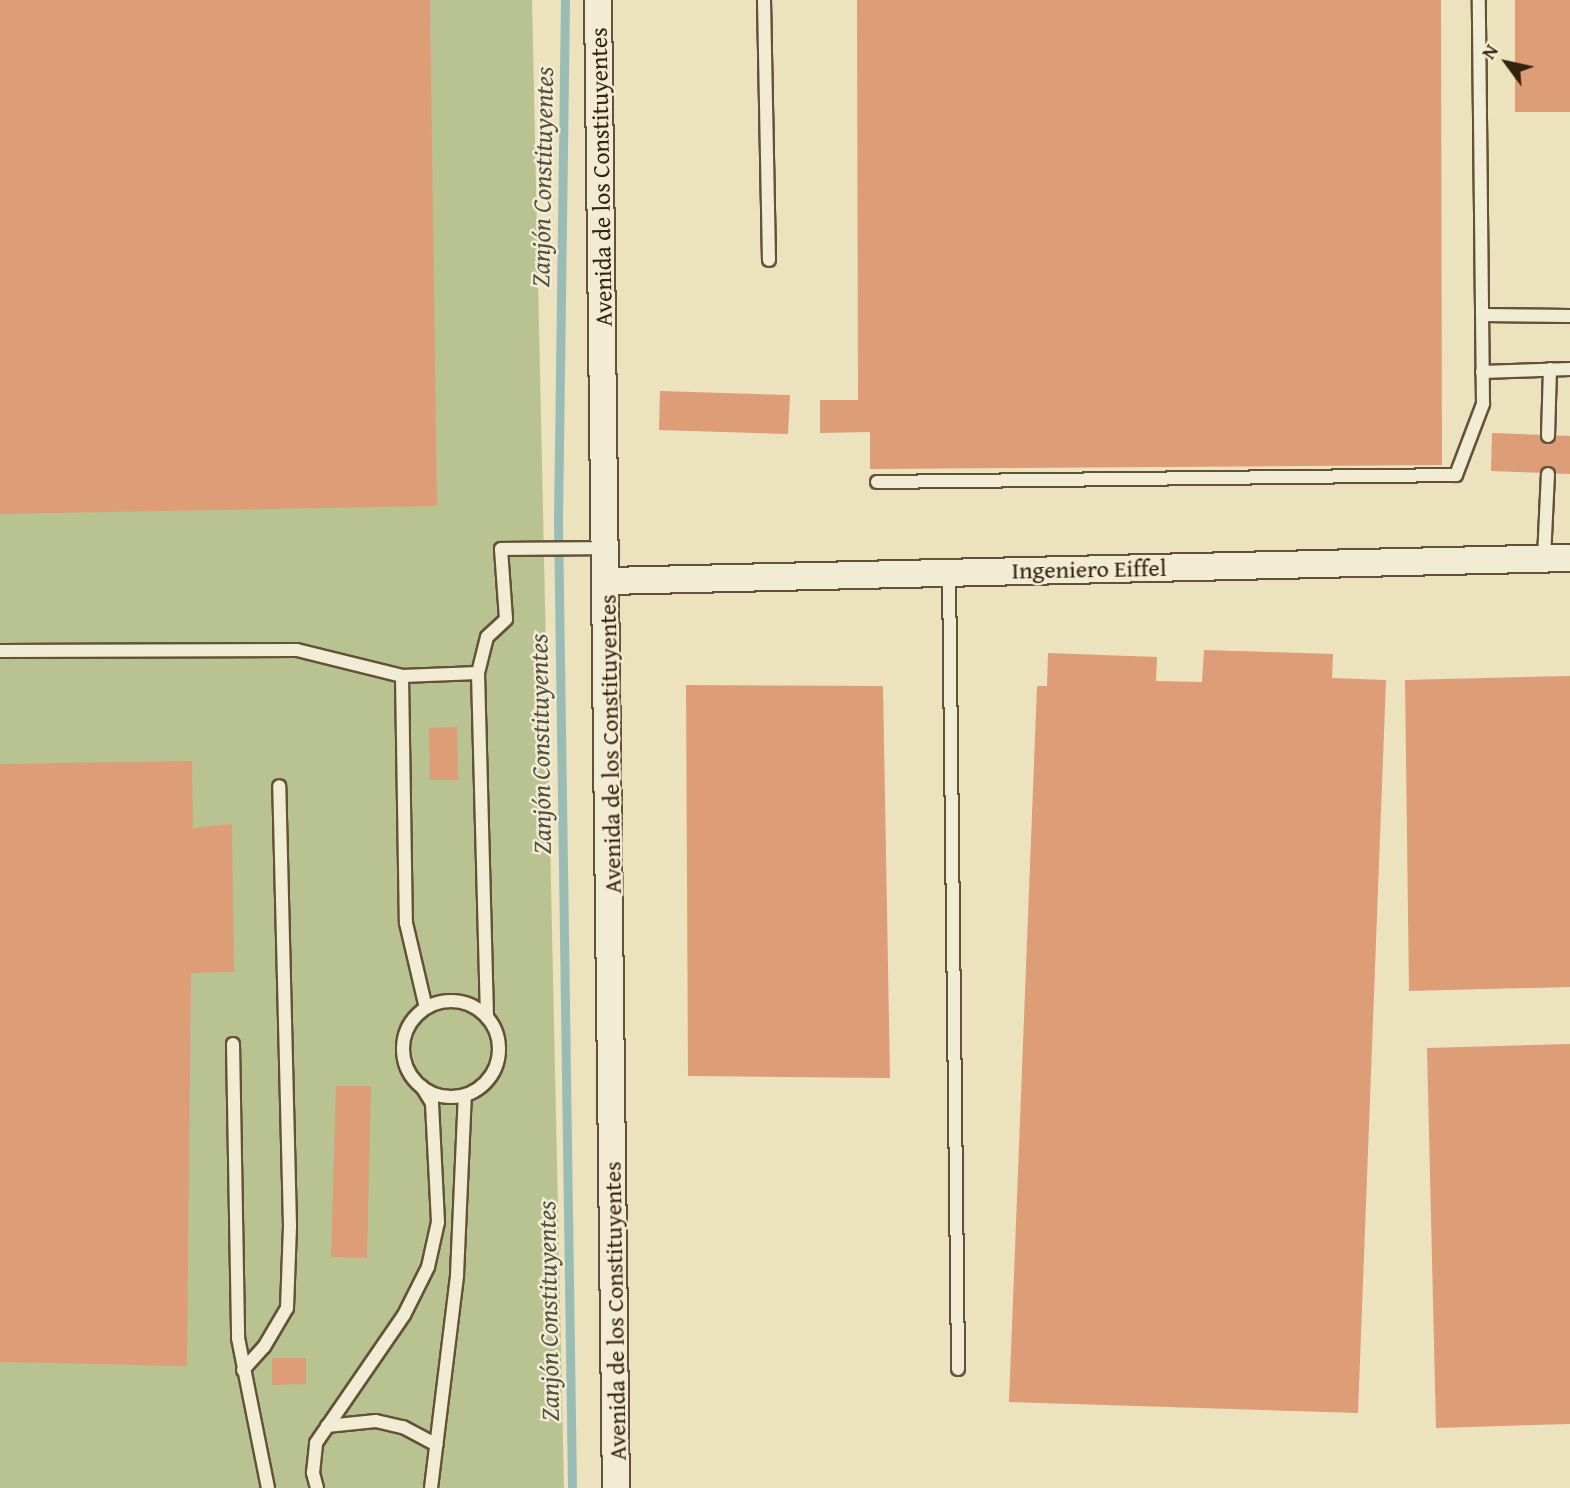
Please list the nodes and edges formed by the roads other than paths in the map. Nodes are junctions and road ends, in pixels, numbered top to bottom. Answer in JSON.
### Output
{"nodes":[{"id":1,"x":598,"y":0,"type":"edge"},
{"id":2,"x":764,"y":0,"type":"edge"},
{"id":3,"x":1479,"y":0,"type":"edge"},
{"id":4,"x":769,"y":260,"type":"dead end"},
{"id":5,"x":1483,"y":315,"type":"junction"},
{"id":6,"x":1570,"y":316,"type":"edge"},
{"id":7,"x":1550,"y":369,"type":"junction"},
{"id":8,"x":1570,"y":369,"type":"edge"},
{"id":9,"x":1482,"y":372,"type":"junction"},
{"id":10,"x":1548,"y":436,"type":"dead end"},
{"id":11,"x":1548,"y":474,"type":"dead end"},
{"id":12,"x":877,"y":482,"type":"dead end"},
{"id":13,"x":595,"y":547,"type":"junction"},
{"id":14,"x":1557,"y":558,"type":"edge"},
{"id":15,"x":949,"y":573,"type":"junction"},
{"id":16,"x":608,"y":581,"type":"junction"},
{"id":17,"x":0,"y":651,"type":"edge"},
{"id":18,"x":478,"y":673,"type":"junction"},
{"id":19,"x":402,"y":676,"type":"junction"},
{"id":20,"x":279,"y":786,"type":"dead end"},
{"id":21,"x":426,"y":1008,"type":"junction"},
{"id":22,"x":487,"y":1017,"type":"junction"},
{"id":23,"x":233,"y":1044,"type":"dead end"},
{"id":24,"x":422,"y":1087,"type":"junction"},
{"id":25,"x":465,"y":1095,"type":"junction"},
{"id":26,"x":958,"y":1369,"type":"dead end"},
{"id":27,"x":243,"y":1370,"type":"junction"},
{"id":28,"x":327,"y":1426,"type":"junction"},
{"id":29,"x":437,"y":1445,"type":"junction"},
{"id":30,"x":268,"y":1488,"type":"edge"},
{"id":31,"x":317,"y":1488,"type":"edge"},
{"id":32,"x":431,"y":1488,"type":"edge"},
{"id":33,"x":616,"y":1488,"type":"edge"}],
"edges":[{"from":1,"to":13,"type":"street","name":"Avenida de los Constituyentes"},
{"from":2,"to":4,"type":"lane"},
{"from":3,"to":5,"type":"lane"},
{"from":5,"to":6,"type":"lane"},
{"from":5,"to":9,"type":"lane"},
{"from":7,"to":8,"type":"lane"},
{"from":7,"to":9,"type":"lane"},
{"from":7,"to":10,"type":"lane"},
{"from":9,"to":12,"type":"lane"},
{"from":11,"to":14,"type":"lane"},
{"from":13,"to":16,"type":"street","name":"Avenida de los Constituyentes"},
{"from":13,"to":18,"type":"lane"},
{"from":14,"to":15,"type":"street","name":"Ingeniero Eiffel"},
{"from":15,"to":16,"type":"street","name":"Ingeniero Eiffel"},
{"from":15,"to":26,"type":"lane"},
{"from":16,"to":33,"type":"street","name":"Avenida de los Constituyentes"},
{"from":17,"to":19,"type":"lane"},
{"from":18,"to":19,"type":"lane"},
{"from":18,"to":22,"type":"lane"},
{"from":19,"to":21,"type":"lane"},
{"from":20,"to":27,"type":"lane"},
{"from":21,"to":22,"type":"lane"},
{"from":21,"to":24,"type":"lane"},
{"from":22,"to":25,"type":"lane"},
{"from":23,"to":27,"type":"lane"},
{"from":24,"to":25,"type":"lane"},
{"from":24,"to":28,"type":"lane"},
{"from":25,"to":29,"type":"lane"},
{"from":27,"to":30,"type":"lane"},
{"from":28,"to":29,"type":"lane"},
{"from":28,"to":31,"type":"lane"},
{"from":29,"to":32,"type":"lane"}]}
